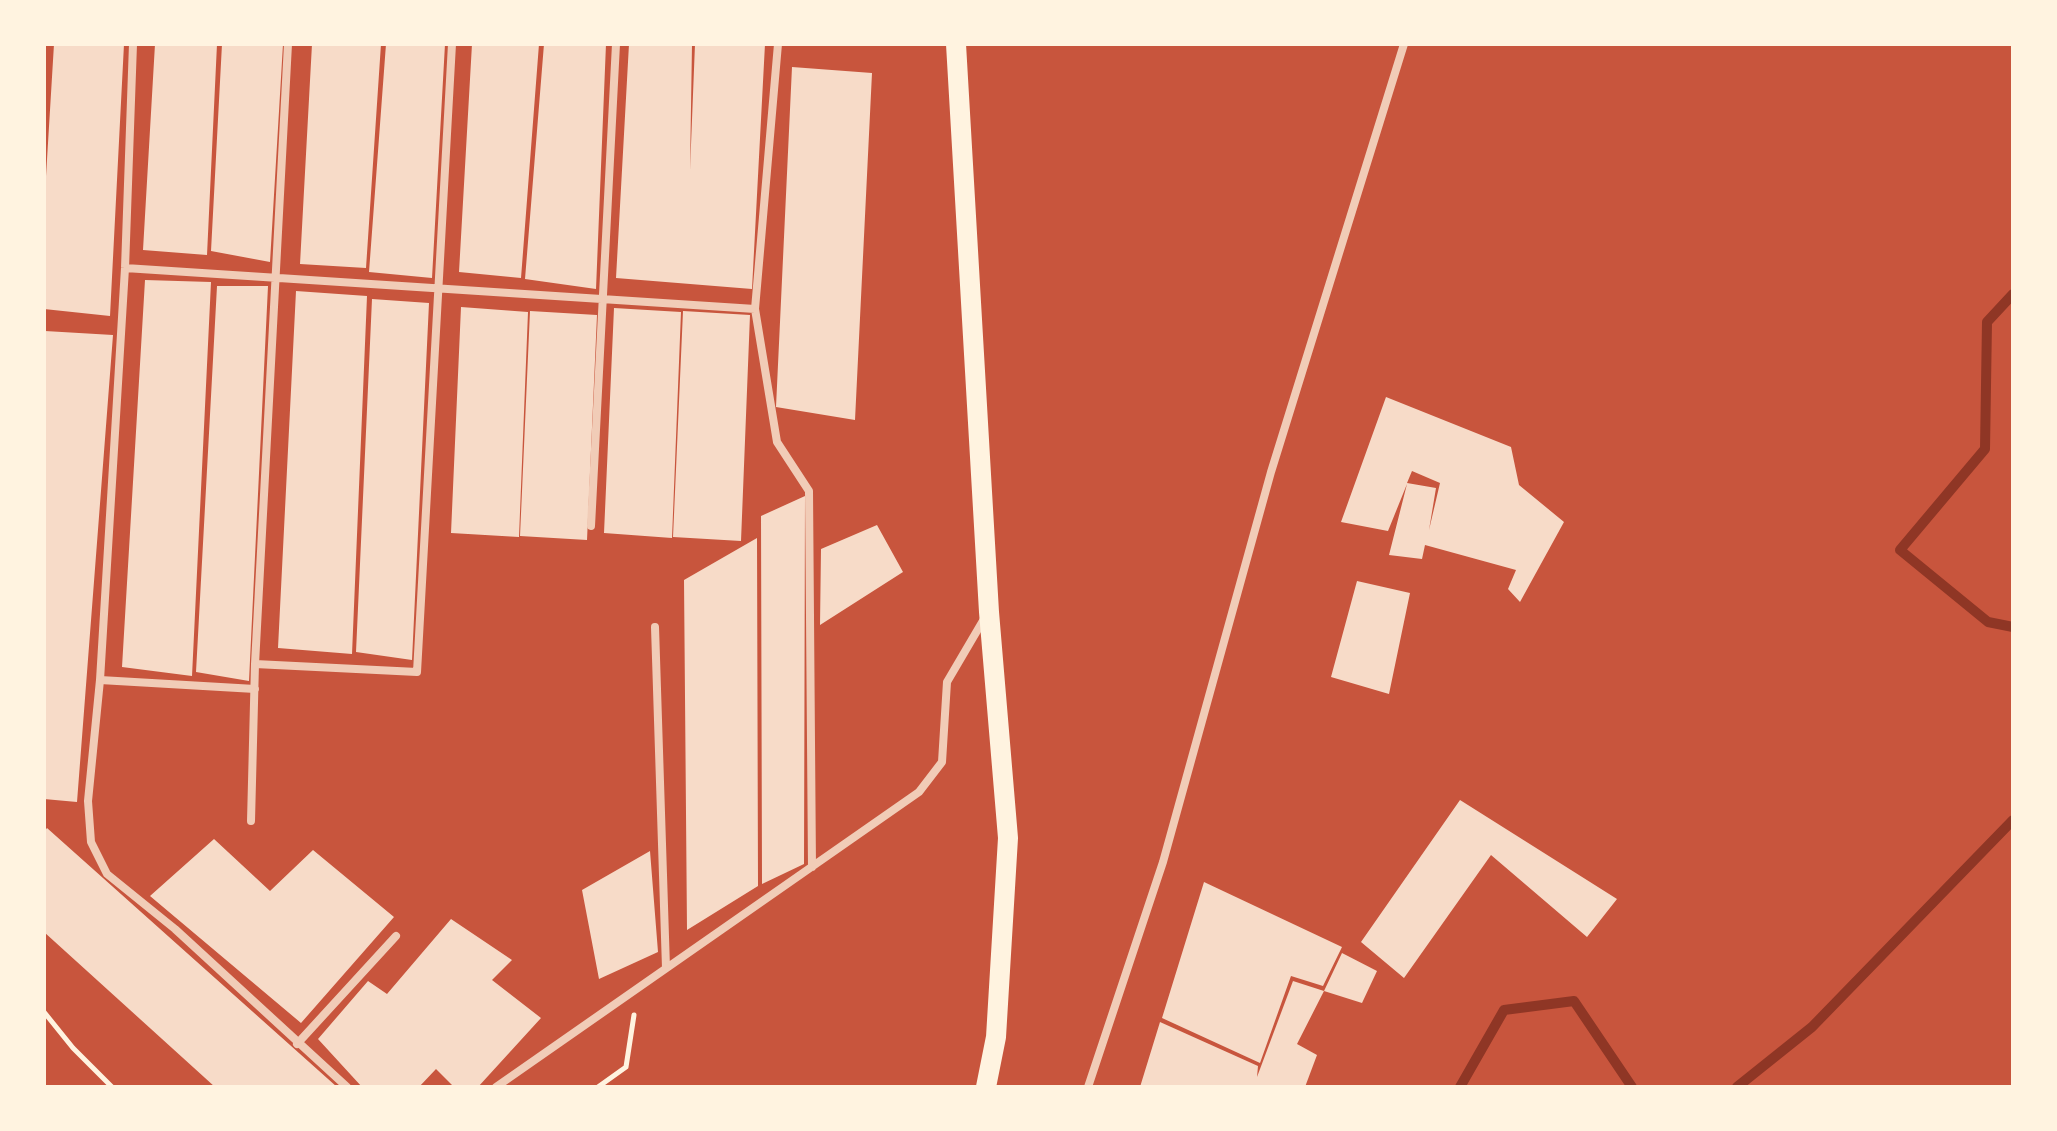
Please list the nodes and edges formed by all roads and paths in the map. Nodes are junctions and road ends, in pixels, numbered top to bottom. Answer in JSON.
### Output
{"nodes":[{"id":1,"x":133,"y":44,"type":"edge"},
{"id":2,"x":288,"y":44,"type":"edge"},
{"id":3,"x":452,"y":44,"type":"edge"},
{"id":4,"x":616,"y":44,"type":"edge"},
{"id":5,"x":778,"y":44,"type":"edge"},
{"id":6,"x":956,"y":44,"type":"edge"},
{"id":7,"x":1404,"y":44,"type":"edge"},
{"id":8,"x":125,"y":268,"type":"junction"},
{"id":9,"x":276,"y":277,"type":"junction"},
{"id":10,"x":439,"y":288,"type":"junction"},
{"id":11,"x":602,"y":299,"type":"junction"},
{"id":12,"x":755,"y":309,"type":"junction"},
{"id":13,"x":591,"y":526,"type":"dead end"},
{"id":14,"x":989,"y":612,"type":"junction"},
{"id":15,"x":655,"y":627,"type":"dead end"},
{"id":16,"x":255,"y":664,"type":"junction"},
{"id":17,"x":100,"y":680,"type":"junction"},
{"id":18,"x":255,"y":689,"type":"junction"},
{"id":19,"x":251,"y":821,"type":"dead end"},
{"id":20,"x":812,"y":867,"type":"junction"},
{"id":21,"x":396,"y":936,"type":"dead end"},
{"id":22,"x":666,"y":968,"type":"junction"},
{"id":23,"x":639,"y":987,"type":"junction"},
{"id":24,"x":44,"y":1012,"type":"edge"},
{"id":25,"x":297,"y":1044,"type":"junction"},
{"id":26,"x":112,"y":1087,"type":"edge"},
{"id":27,"x":347,"y":1087,"type":"edge"},
{"id":28,"x":496,"y":1087,"type":"edge"},
{"id":29,"x":598,"y":1087,"type":"edge"},
{"id":30,"x":986,"y":1087,"type":"edge"},
{"id":31,"x":1088,"y":1087,"type":"edge"}],
"edges":[{"from":1,"to":8,"type":"street"},
{"from":2,"to":9,"type":"street"},
{"from":3,"to":10,"type":"street"},
{"from":4,"to":11,"type":"street"},
{"from":5,"to":12,"type":"street"},
{"from":6,"to":14,"type":"main road"},
{"from":7,"to":31,"type":"street"},
{"from":8,"to":9,"type":"street"},
{"from":8,"to":17,"type":"street"},
{"from":9,"to":10,"type":"street"},
{"from":9,"to":16,"type":"street"},
{"from":10,"to":11,"type":"street"},
{"from":10,"to":16,"type":"street"},
{"from":11,"to":12,"type":"street"},
{"from":11,"to":13,"type":"street"},
{"from":12,"to":20,"type":"street"},
{"from":14,"to":20,"type":"street"},
{"from":14,"to":30,"type":"main road"},
{"from":15,"to":22,"type":"street"},
{"from":16,"to":18,"type":"street"},
{"from":17,"to":18,"type":"street"},
{"from":17,"to":25,"type":"street"},
{"from":18,"to":19,"type":"street"},
{"from":20,"to":22,"type":"street"},
{"from":21,"to":25,"type":"street"},
{"from":22,"to":23,"type":"street"},
{"from":23,"to":28,"type":"street"},
{"from":23,"to":29,"type":"path"},
{"from":24,"to":26,"type":"path"},
{"from":25,"to":27,"type":"street"}]}
